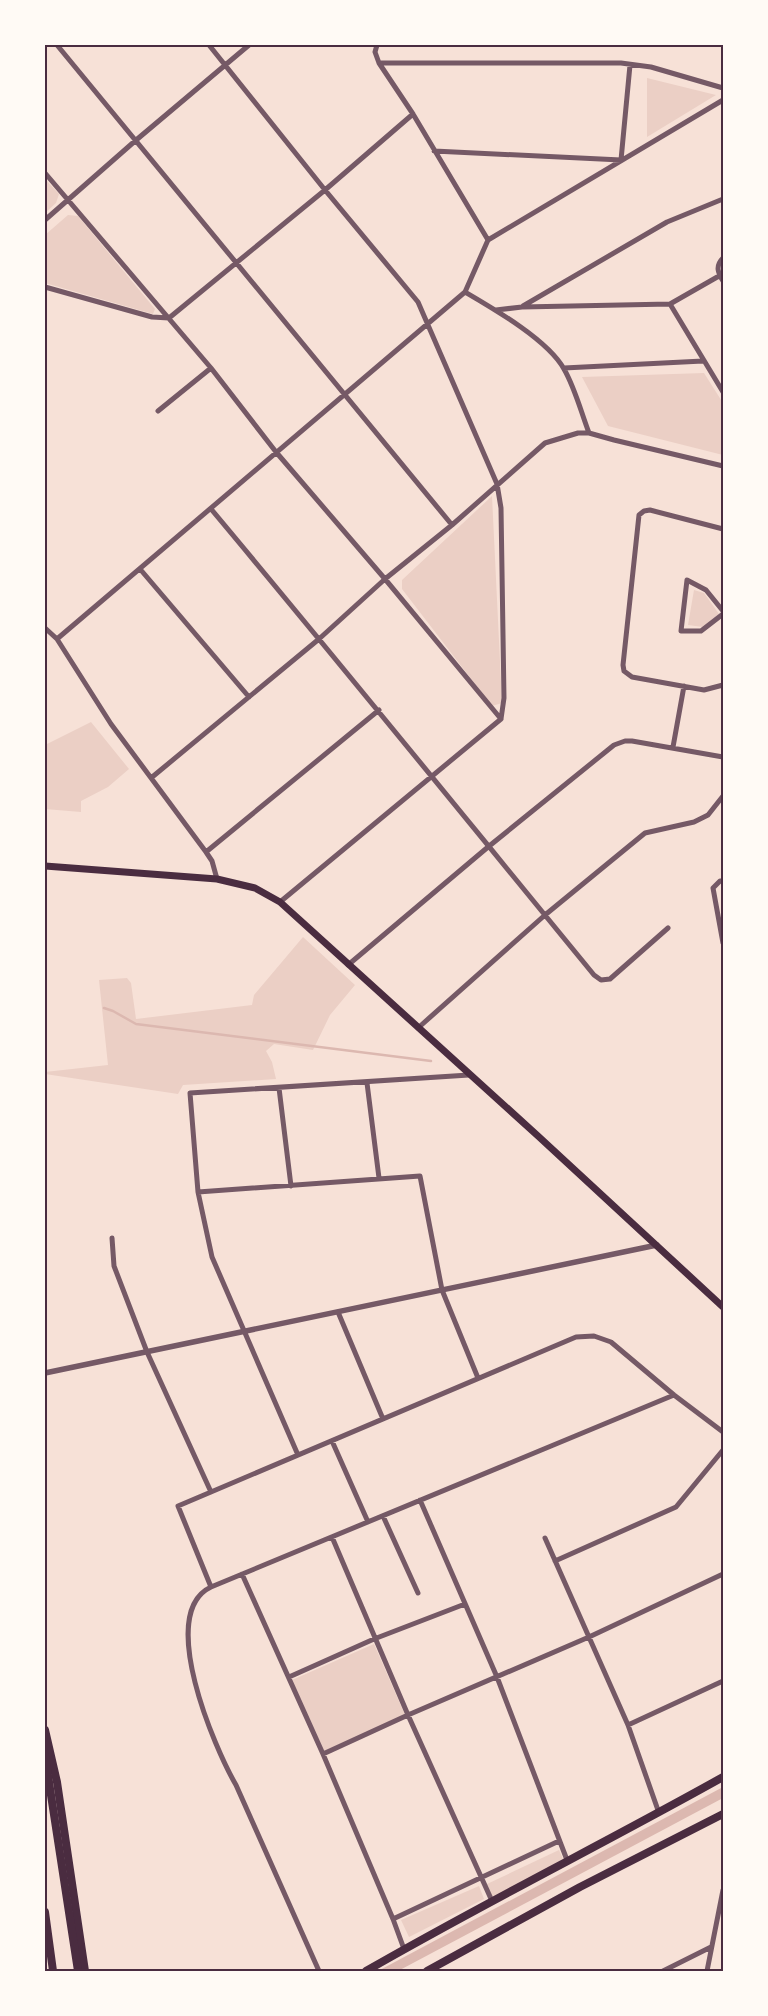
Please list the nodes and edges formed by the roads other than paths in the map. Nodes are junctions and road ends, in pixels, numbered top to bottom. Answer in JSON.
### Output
{"nodes":[{"id":1,"x":57,"y":45,"type":"edge"},
{"id":2,"x":208,"y":45,"type":"edge"},
{"id":3,"x":249,"y":45,"type":"edge"},
{"id":4,"x":377,"y":45,"type":"edge"},
{"id":5,"x":379,"y":63,"type":"junction"},
{"id":6,"x":630,"y":65,"type":"junction"},
{"id":7,"x":225,"y":66,"type":"junction"},
{"id":8,"x":723,"y":88,"type":"edge"},
{"id":9,"x":723,"y":100,"type":"edge"},
{"id":10,"x":413,"y":114,"type":"junction"},
{"id":11,"x":135,"y":141,"type":"junction"},
{"id":12,"x":434,"y":151,"type":"junction"},
{"id":13,"x":621,"y":160,"type":"junction"},
{"id":14,"x":45,"y":173,"type":"edge"},
{"id":15,"x":325,"y":190,"type":"junction"},
{"id":16,"x":68,"y":198,"type":"junction"},
{"id":17,"x":723,"y":199,"type":"edge"},
{"id":18,"x":45,"y":220,"type":"edge"},
{"id":19,"x":488,"y":240,"type":"junction"},
{"id":20,"x":723,"y":258,"type":"edge"},
{"id":21,"x":236,"y":264,"type":"junction"},
{"id":22,"x":719,"y":276,"type":"junction"},
{"id":23,"x":723,"y":281,"type":"edge"},
{"id":24,"x":45,"y":287,"type":"edge"},
{"id":25,"x":465,"y":292,"type":"junction"},
{"id":26,"x":670,"y":304,"type":"junction"},
{"id":27,"x":522,"y":307,"type":"junction"},
{"id":28,"x":496,"y":310,"type":"junction"},
{"id":29,"x":168,"y":318,"type":"junction"},
{"id":30,"x":428,"y":323,"type":"junction"},
{"id":31,"x":703,"y":361,"type":"junction"},
{"id":32,"x":211,"y":368,"type":"junction"},
{"id":33,"x":564,"y":368,"type":"junction"},
{"id":34,"x":723,"y":392,"type":"edge"},
{"id":35,"x":344,"y":393,"type":"junction"},
{"id":36,"x":158,"y":411,"type":"dead end"},
{"id":37,"x":589,"y":433,"type":"junction"},
{"id":38,"x":276,"y":452,"type":"junction"},
{"id":39,"x":723,"y":466,"type":"edge"},
{"id":40,"x":497,"y":484,"type":"junction"},
{"id":41,"x":211,"y":509,"type":"junction"},
{"id":42,"x":452,"y":525,"type":"junction"},
{"id":43,"x":723,"y":529,"type":"edge"},
{"id":44,"x":140,"y":568,"type":"junction"},
{"id":45,"x":384,"y":579,"type":"junction"},
{"id":46,"x":723,"y":613,"type":"edge"},
{"id":47,"x":45,"y":628,"type":"edge"},
{"id":48,"x":57,"y":639,"type":"junction"},
{"id":49,"x":319,"y":639,"type":"junction"},
{"id":50,"x":723,"y":685,"type":"edge"},
{"id":51,"x":684,"y":686,"type":"junction"},
{"id":52,"x":249,"y":697,"type":"junction"},
{"id":53,"x":379,"y":710,"type":"junction"},
{"id":54,"x":501,"y":719,"type":"junction"},
{"id":55,"x":673,"y":747,"type":"junction"},
{"id":56,"x":723,"y":757,"type":"edge"},
{"id":57,"x":430,"y":777,"type":"junction"},
{"id":58,"x":151,"y":778,"type":"junction"},
{"id":59,"x":723,"y":796,"type":"edge"},
{"id":60,"x":488,"y":847,"type":"junction"},
{"id":61,"x":206,"y":852,"type":"junction"},
{"id":62,"x":45,"y":866,"type":"edge"},
{"id":63,"x":217,"y":879,"type":"junction"},
{"id":64,"x":723,"y":881,"type":"edge"},
{"id":65,"x":280,"y":902,"type":"junction"},
{"id":66,"x":545,"y":915,"type":"junction"},
{"id":67,"x":668,"y":928,"type":"dead end"},
{"id":68,"x":723,"y":943,"type":"edge"},
{"id":69,"x":348,"y":965,"type":"junction"},
{"id":70,"x":418,"y":1028,"type":"junction"},
{"id":71,"x":470,"y":1075,"type":"junction"},
{"id":72,"x":367,"y":1083,"type":"junction"},
{"id":73,"x":278,"y":1088,"type":"junction"},
{"id":74,"x":379,"y":1178,"type":"junction"},
{"id":75,"x":290,"y":1186,"type":"junction"},
{"id":76,"x":198,"y":1192,"type":"junction"},
{"id":77,"x":112,"y":1238,"type":"dead end"},
{"id":78,"x":657,"y":1245,"type":"junction"},
{"id":79,"x":442,"y":1290,"type":"junction"},
{"id":80,"x":723,"y":1307,"type":"edge"},
{"id":81,"x":338,"y":1312,"type":"junction"},
{"id":82,"x":243,"y":1332,"type":"junction"},
{"id":83,"x":147,"y":1352,"type":"junction"},
{"id":84,"x":45,"y":1373,"type":"edge"},
{"id":85,"x":478,"y":1378,"type":"junction"},
{"id":86,"x":674,"y":1394,"type":"junction"},
{"id":87,"x":384,"y":1419,"type":"junction"},
{"id":88,"x":723,"y":1432,"type":"edge"},
{"id":89,"x":332,"y":1441,"type":"junction"},
{"id":90,"x":723,"y":1450,"type":"edge"},
{"id":91,"x":298,"y":1455,"type":"junction"},
{"id":92,"x":211,"y":1492,"type":"junction"},
{"id":93,"x":420,"y":1500,"type":"junction"},
{"id":94,"x":383,"y":1516,"type":"junction"},
{"id":95,"x":368,"y":1522,"type":"junction"},
{"id":96,"x":332,"y":1537,"type":"junction"},
{"id":97,"x":545,"y":1538,"type":"dead end"},
{"id":98,"x":555,"y":1561,"type":"junction"},
{"id":99,"x":242,"y":1574,"type":"junction"},
{"id":100,"x":723,"y":1574,"type":"edge"},
{"id":101,"x":211,"y":1587,"type":"junction"},
{"id":102,"x":418,"y":1593,"type":"dead end"},
{"id":103,"x":465,"y":1604,"type":"junction"},
{"id":104,"x":589,"y":1637,"type":"junction"},
{"id":105,"x":374,"y":1639,"type":"junction"},
{"id":106,"x":497,"y":1677,"type":"junction"},
{"id":107,"x":289,"y":1678,"type":"junction"},
{"id":108,"x":723,"y":1681,"type":"edge"},
{"id":109,"x":408,"y":1715,"type":"junction"},
{"id":110,"x":628,"y":1725,"type":"junction"},
{"id":111,"x":45,"y":1730,"type":"edge"},
{"id":112,"x":323,"y":1754,"type":"junction"},
{"id":113,"x":45,"y":1756,"type":"edge"},
{"id":114,"x":723,"y":1777,"type":"edge"},
{"id":115,"x":658,"y":1813,"type":"junction"},
{"id":116,"x":723,"y":1814,"type":"edge"},
{"id":117,"x":559,"y":1842,"type":"junction"},
{"id":118,"x":568,"y":1860,"type":"junction"},
{"id":119,"x":482,"y":1878,"type":"junction"},
{"id":120,"x":723,"y":1890,"type":"edge"},
{"id":121,"x":492,"y":1901,"type":"junction"},
{"id":122,"x":45,"y":1912,"type":"edge"},
{"id":123,"x":393,"y":1919,"type":"junction"},
{"id":124,"x":711,"y":1947,"type":"junction"},
{"id":125,"x":404,"y":1949,"type":"junction"},
{"id":126,"x":431,"y":1970,"type":"edge"},
{"id":127,"x":53,"y":1971,"type":"edge"},
{"id":128,"x":78,"y":1971,"type":"edge"},
{"id":129,"x":85,"y":1971,"type":"edge"},
{"id":130,"x":320,"y":1971,"type":"edge"},
{"id":131,"x":366,"y":1971,"type":"edge"},
{"id":132,"x":663,"y":1971,"type":"edge"},
{"id":133,"x":708,"y":1971,"type":"edge"}],
"edges":[{"from":1,"to":11,"type":"street"},
{"from":2,"to":7,"type":"street"},
{"from":3,"to":7,"type":"street"},
{"from":4,"to":5,"type":"street"},
{"from":5,"to":6,"type":"street"},
{"from":5,"to":10,"type":"street"},
{"from":6,"to":8,"type":"street"},
{"from":6,"to":13,"type":"street"},
{"from":7,"to":11,"type":"street"},
{"from":7,"to":15,"type":"street"},
{"from":9,"to":13,"type":"street"},
{"from":10,"to":12,"type":"street"},
{"from":10,"to":15,"type":"street"},
{"from":11,"to":16,"type":"street"},
{"from":11,"to":21,"type":"street"},
{"from":12,"to":13,"type":"street"},
{"from":12,"to":19,"type":"street"},
{"from":13,"to":19,"type":"street"},
{"from":14,"to":16,"type":"street"},
{"from":15,"to":21,"type":"street"},
{"from":15,"to":30,"type":"street"},
{"from":16,"to":18,"type":"street"},
{"from":16,"to":29,"type":"street"},
{"from":17,"to":27,"type":"street"},
{"from":19,"to":25,"type":"street"},
{"from":20,"to":22,"type":"street"},
{"from":21,"to":29,"type":"street"},
{"from":21,"to":35,"type":"street"},
{"from":22,"to":23,"type":"street"},
{"from":22,"to":26,"type":"street"},
{"from":24,"to":29,"type":"street"},
{"from":25,"to":28,"type":"street"},
{"from":25,"to":30,"type":"street"},
{"from":26,"to":27,"type":"street"},
{"from":26,"to":31,"type":"street"},
{"from":27,"to":28,"type":"street"},
{"from":28,"to":33,"type":"street"},
{"from":29,"to":32,"type":"street"},
{"from":30,"to":35,"type":"street"},
{"from":30,"to":40,"type":"street"},
{"from":31,"to":33,"type":"street"},
{"from":31,"to":34,"type":"street"},
{"from":32,"to":36,"type":"street"},
{"from":32,"to":38,"type":"street"},
{"from":33,"to":37,"type":"street"},
{"from":35,"to":38,"type":"street"},
{"from":35,"to":42,"type":"street"},
{"from":37,"to":39,"type":"street"},
{"from":37,"to":40,"type":"street"},
{"from":38,"to":41,"type":"street"},
{"from":38,"to":45,"type":"street"},
{"from":40,"to":42,"type":"street"},
{"from":40,"to":54,"type":"street"},
{"from":41,"to":44,"type":"street"},
{"from":41,"to":49,"type":"street"},
{"from":42,"to":45,"type":"street"},
{"from":43,"to":51,"type":"street"},
{"from":44,"to":48,"type":"street"},
{"from":44,"to":52,"type":"street"},
{"from":45,"to":49,"type":"street"},
{"from":45,"to":54,"type":"street"},
{"from":46,"to":46,"type":"street"},
{"from":47,"to":48,"type":"street"},
{"from":48,"to":58,"type":"street"},
{"from":49,"to":52,"type":"street"},
{"from":49,"to":53,"type":"street"},
{"from":50,"to":51,"type":"street"},
{"from":51,"to":55,"type":"street"},
{"from":52,"to":58,"type":"street"},
{"from":53,"to":57,"type":"street"},
{"from":53,"to":61,"type":"street"},
{"from":54,"to":57,"type":"street"},
{"from":55,"to":56,"type":"street"},
{"from":55,"to":60,"type":"street"},
{"from":57,"to":60,"type":"street"},
{"from":57,"to":65,"type":"street"},
{"from":58,"to":61,"type":"street"},
{"from":59,"to":66,"type":"street"},
{"from":60,"to":66,"type":"street"},
{"from":60,"to":69,"type":"street"},
{"from":61,"to":63,"type":"street"},
{"from":62,"to":63,"type":"main road"},
{"from":63,"to":65,"type":"main road"},
{"from":64,"to":68,"type":"street"},
{"from":65,"to":69,"type":"main road"},
{"from":66,"to":67,"type":"street"},
{"from":66,"to":70,"type":"street"},
{"from":69,"to":70,"type":"main road"},
{"from":70,"to":71,"type":"main road"},
{"from":71,"to":72,"type":"street"},
{"from":71,"to":78,"type":"main road"},
{"from":72,"to":73,"type":"street"},
{"from":72,"to":74,"type":"street"},
{"from":73,"to":75,"type":"street"},
{"from":73,"to":76,"type":"street"},
{"from":74,"to":75,"type":"street"},
{"from":74,"to":79,"type":"street"},
{"from":75,"to":76,"type":"street"},
{"from":76,"to":82,"type":"street"},
{"from":77,"to":83,"type":"street"},
{"from":78,"to":79,"type":"street"},
{"from":78,"to":80,"type":"main road"},
{"from":79,"to":81,"type":"street"},
{"from":79,"to":85,"type":"street"},
{"from":81,"to":82,"type":"street"},
{"from":81,"to":87,"type":"street"},
{"from":82,"to":83,"type":"street"},
{"from":82,"to":91,"type":"street"},
{"from":83,"to":84,"type":"street"},
{"from":83,"to":92,"type":"street"},
{"from":85,"to":86,"type":"street"},
{"from":85,"to":87,"type":"street"},
{"from":86,"to":88,"type":"street"},
{"from":86,"to":93,"type":"street"},
{"from":87,"to":89,"type":"street"},
{"from":89,"to":91,"type":"street"},
{"from":89,"to":95,"type":"street"},
{"from":90,"to":98,"type":"street"},
{"from":91,"to":92,"type":"street"},
{"from":92,"to":101,"type":"street"},
{"from":93,"to":94,"type":"street"},
{"from":93,"to":103,"type":"street"},
{"from":94,"to":95,"type":"street"},
{"from":94,"to":102,"type":"street"},
{"from":95,"to":96,"type":"street"},
{"from":96,"to":99,"type":"street"},
{"from":96,"to":105,"type":"street"},
{"from":97,"to":98,"type":"street"},
{"from":98,"to":104,"type":"street"},
{"from":99,"to":101,"type":"street"},
{"from":99,"to":107,"type":"street"},
{"from":100,"to":104,"type":"street"},
{"from":101,"to":130,"type":"street"},
{"from":103,"to":105,"type":"street"},
{"from":103,"to":106,"type":"street"},
{"from":104,"to":106,"type":"street"},
{"from":104,"to":110,"type":"street"},
{"from":105,"to":107,"type":"street"},
{"from":105,"to":109,"type":"street"},
{"from":106,"to":109,"type":"street"},
{"from":106,"to":117,"type":"street"},
{"from":107,"to":112,"type":"street"},
{"from":108,"to":110,"type":"street"},
{"from":109,"to":112,"type":"street"},
{"from":109,"to":119,"type":"street"},
{"from":110,"to":115,"type":"street"},
{"from":111,"to":129,"type":"main road"},
{"from":112,"to":123,"type":"street"},
{"from":113,"to":128,"type":"main road"},
{"from":114,"to":115,"type":"main road"},
{"from":115,"to":118,"type":"main road"},
{"from":116,"to":126,"type":"main road"},
{"from":117,"to":118,"type":"street"},
{"from":117,"to":119,"type":"street"},
{"from":118,"to":121,"type":"main road"},
{"from":119,"to":121,"type":"street"},
{"from":119,"to":123,"type":"street"},
{"from":120,"to":124,"type":"street"},
{"from":121,"to":125,"type":"main road"},
{"from":122,"to":127,"type":"main road"},
{"from":123,"to":125,"type":"street"},
{"from":124,"to":132,"type":"street"},
{"from":124,"to":133,"type":"street"},
{"from":125,"to":131,"type":"main road"}]}
